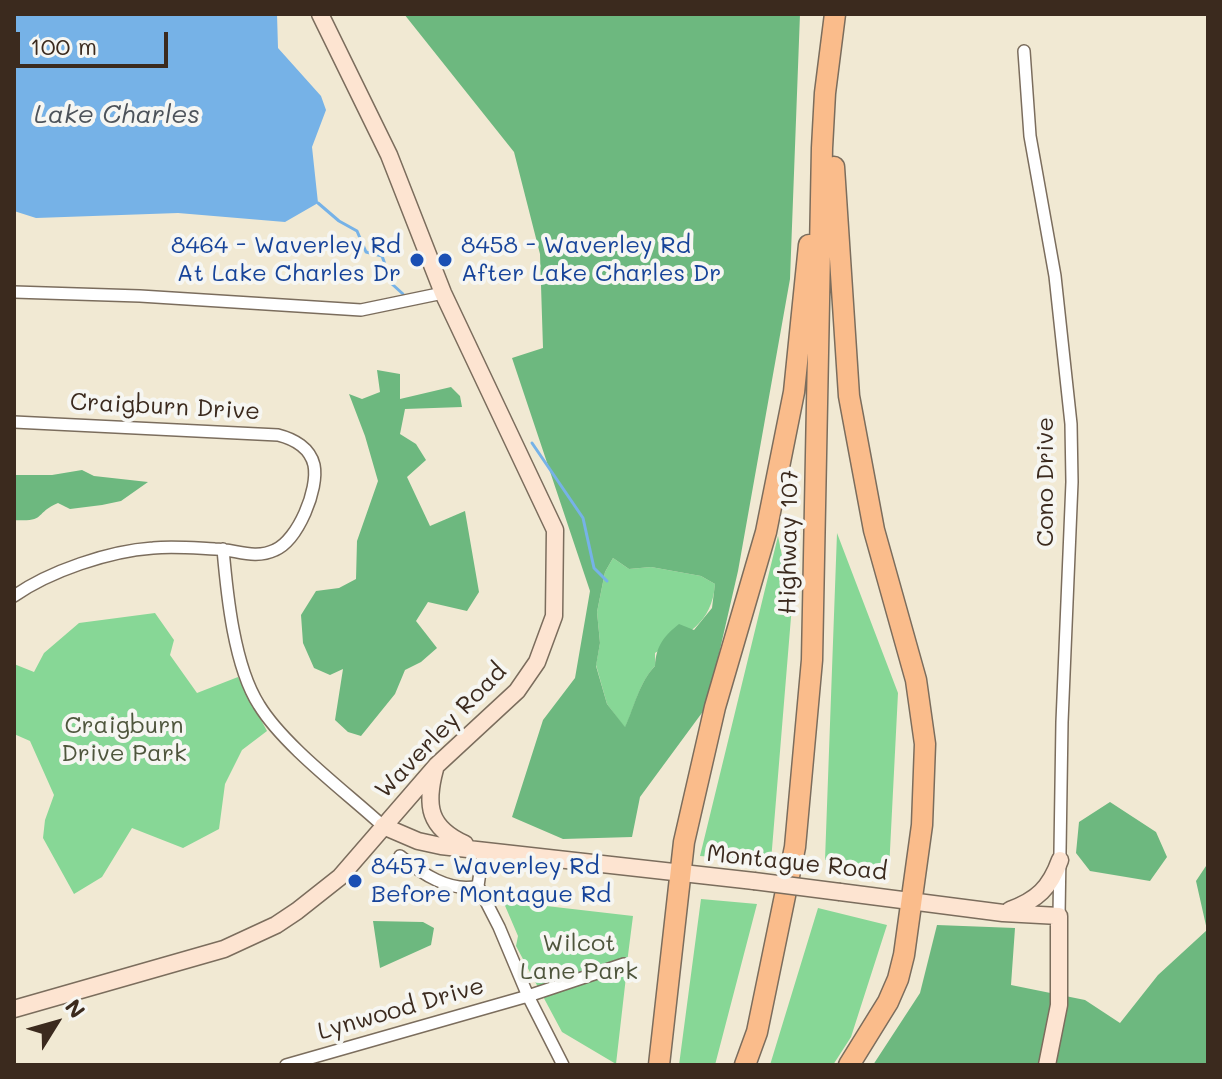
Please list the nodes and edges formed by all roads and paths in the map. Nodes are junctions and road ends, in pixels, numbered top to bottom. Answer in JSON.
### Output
{"nodes":[{"id":1,"x":320,"y":14,"type":"edge"},
{"id":2,"x":835,"y":14,"type":"edge"},
{"id":3,"x":831,"y":35,"type":"junction"},
{"id":4,"x":1024,"y":51,"type":"dead end"},
{"id":5,"x":822,"y":148,"type":"junction"},
{"id":6,"x":14,"y":292,"type":"edge"},
{"id":7,"x":443,"y":293,"type":"junction"},
{"id":8,"x":14,"y":422,"type":"edge"},
{"id":9,"x":223,"y":549,"type":"junction"},
{"id":10,"x":14,"y":596,"type":"edge"},
{"id":11,"x":437,"y":765,"type":"junction"},
{"id":12,"x":383,"y":826,"type":"junction"},
{"id":13,"x":478,"y":850,"type":"junction"},
{"id":14,"x":400,"y":856,"type":"dead end"},
{"id":15,"x":1060,"y":860,"type":"junction"},
{"id":16,"x":682,"y":874,"type":"junction"},
{"id":17,"x":478,"y":886,"type":"junction"},
{"id":18,"x":912,"y":900,"type":"junction"},
{"id":19,"x":1003,"y":913,"type":"junction"},
{"id":20,"x":1059,"y":916,"type":"junction"},
{"id":21,"x":624,"y":964,"type":"dead end"},
{"id":22,"x":528,"y":996,"type":"junction"},
{"id":23,"x":14,"y":1009,"type":"edge"},
{"id":24,"x":286,"y":1065,"type":"edge"},
{"id":25,"x":563,"y":1065,"type":"edge"},
{"id":26,"x":659,"y":1065,"type":"edge"},
{"id":27,"x":745,"y":1065,"type":"edge"},
{"id":28,"x":849,"y":1065,"type":"edge"},
{"id":29,"x":1047,"y":1065,"type":"edge"}],
"edges":[{"from":1,"to":7,"type":"main road","name":"Waverley Road"},
{"from":2,"to":3,"type":"highway","name":"Highway 107"},
{"from":3,"to":5,"type":"highway","name":"Highway 107"},
{"from":3,"to":18,"type":"highway"},
{"from":4,"to":15,"type":"street","name":"Cono Drive"},
{"from":5,"to":16,"type":"highway"},
{"from":5,"to":27,"type":"highway","name":"Highway 107"},
{"from":6,"to":7,"type":"street"},
{"from":7,"to":11,"type":"main road","name":"Waverley Road"},
{"from":8,"to":9,"type":"street","name":"Craigburn Drive"},
{"from":9,"to":10,"type":"street","name":"Craigburn Drive"},
{"from":9,"to":12,"type":"street"},
{"from":11,"to":12,"type":"main road","name":"Waverley Road"},
{"from":11,"to":13,"type":"main road"},
{"from":12,"to":13,"type":"main road","name":"Montague Road"},
{"from":12,"to":23,"type":"main road","name":"Waverley Road"},
{"from":13,"to":16,"type":"main road","name":"Montague Road"},
{"from":13,"to":17,"type":"street"},
{"from":14,"to":17,"type":"street"},
{"from":15,"to":19,"type":"main road"},
{"from":15,"to":20,"type":"street","name":"Cono Drive"},
{"from":16,"to":18,"type":"main road","name":"Montague Road","bridge":true},
{"from":16,"to":26,"type":"highway"},
{"from":17,"to":22,"type":"street"},
{"from":18,"to":19,"type":"main road","name":"Montague Road"},
{"from":18,"to":28,"type":"highway"},
{"from":19,"to":20,"type":"main road","name":"Montague Road"},
{"from":20,"to":29,"type":"main road"},
{"from":21,"to":22,"type":"street","name":"Lynwood Drive"},
{"from":22,"to":24,"type":"street","name":"Lynwood Drive"},
{"from":22,"to":25,"type":"street"}]}
